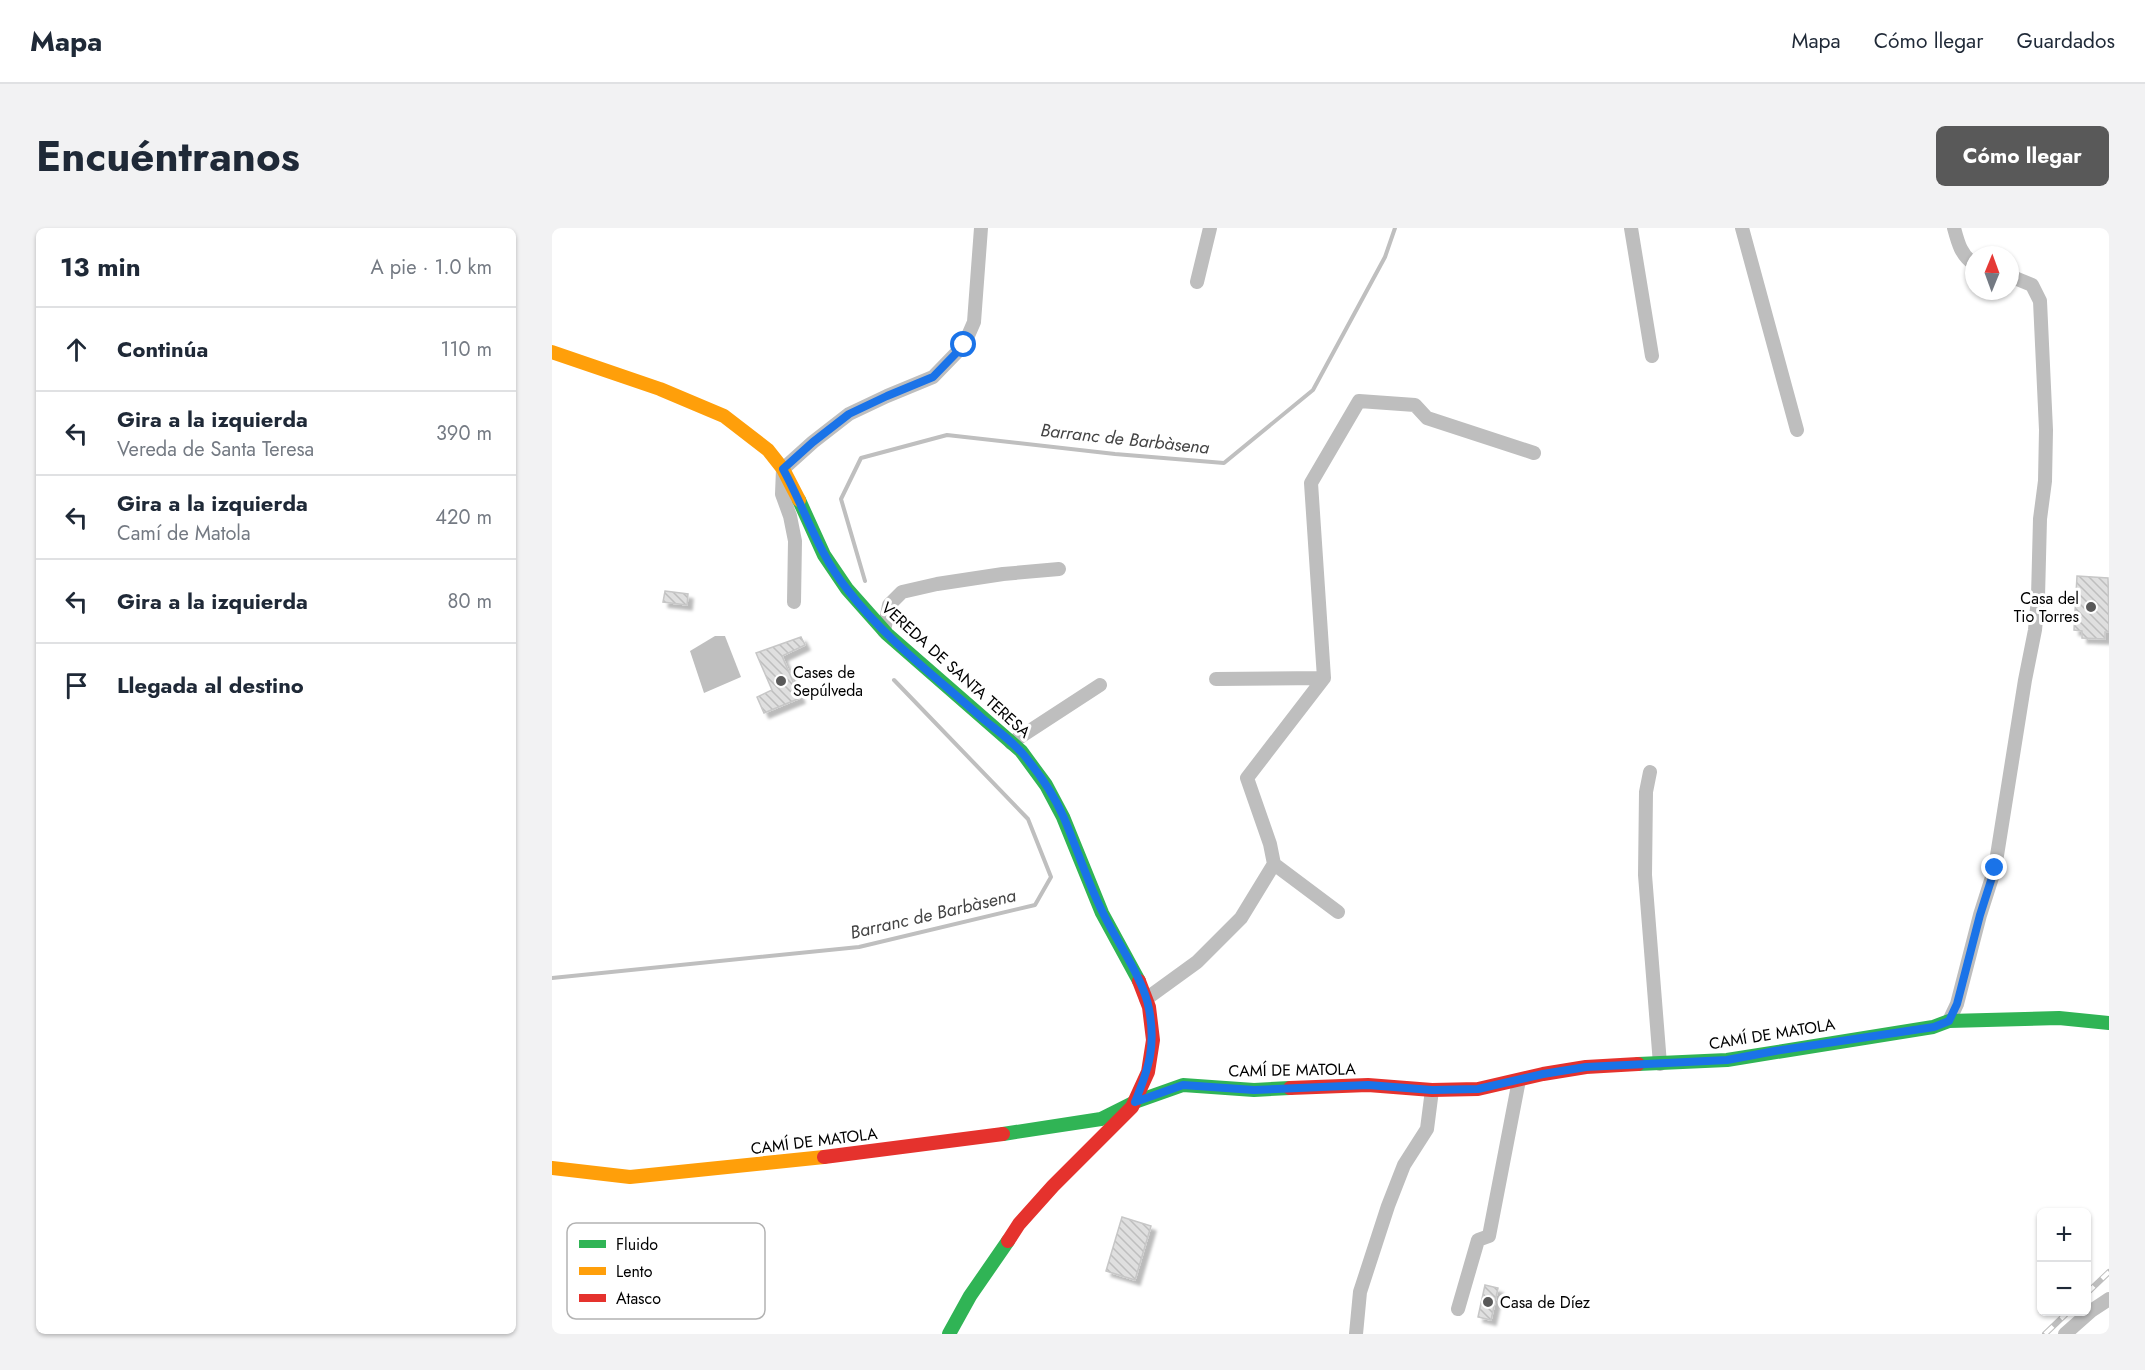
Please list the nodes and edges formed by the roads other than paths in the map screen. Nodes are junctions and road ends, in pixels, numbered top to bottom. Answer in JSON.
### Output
{"nodes":[{"id":1,"x":981,"y":228,"type":"edge"},
{"id":2,"x":1210,"y":228,"type":"edge"},
{"id":3,"x":1631,"y":228,"type":"edge"},
{"id":4,"x":1742,"y":228,"type":"edge"},
{"id":5,"x":1954,"y":228,"type":"edge"},
{"id":6,"x":1965,"y":257,"type":"edge"},
{"id":7,"x":2019,"y":280,"type":"edge"},
{"id":8,"x":1197,"y":282,"type":"dead end"},
{"id":9,"x":552,"y":352,"type":"edge"},
{"id":10,"x":1652,"y":356,"type":"dead end"},
{"id":11,"x":1797,"y":430,"type":"dead end"},
{"id":12,"x":1534,"y":453,"type":"dead end"},
{"id":13,"x":783,"y":469,"type":"junction"},
{"id":14,"x":1059,"y":569,"type":"dead end"},
{"id":15,"x":794,"y":602,"type":"dead end"},
{"id":16,"x":884,"y":631,"type":"junction"},
{"id":17,"x":1324,"y":678,"type":"junction"},
{"id":18,"x":1216,"y":679,"type":"dead end"},
{"id":19,"x":1100,"y":685,"type":"dead end"},
{"id":20,"x":1011,"y":743,"type":"junction"},
{"id":21,"x":1650,"y":772,"type":"dead end"},
{"id":22,"x":1274,"y":864,"type":"junction"},
{"id":23,"x":1338,"y":912,"type":"dead end"},
{"id":24,"x":1146,"y":999,"type":"junction"},
{"id":25,"x":1949,"y":1021,"type":"junction"},
{"id":26,"x":2109,"y":1023,"type":"edge"},
{"id":27,"x":1660,"y":1064,"type":"junction"},
{"id":28,"x":1519,"y":1080,"type":"junction"},
{"id":29,"x":1432,"y":1090,"type":"junction"},
{"id":30,"x":1135,"y":1102,"type":"junction"},
{"id":31,"x":552,"y":1168,"type":"edge"},
{"id":32,"x":2109,"y":1299,"type":"edge"},
{"id":33,"x":1458,"y":1310,"type":"dead end"},
{"id":34,"x":950,"y":1334,"type":"edge"},
{"id":35,"x":1356,"y":1334,"type":"edge"},
{"id":36,"x":2065,"y":1334,"type":"edge"}],
"edges":[{"from":1,"to":13,"type":"street"},
{"from":2,"to":8,"type":"street"},
{"from":3,"to":10,"type":"street"},
{"from":4,"to":11,"type":"street"},
{"from":5,"to":6,"type":"street"},
{"from":7,"to":25,"type":"street"},
{"from":9,"to":13,"type":"street","name":"VEREDA DE SANTA TERESA"},
{"from":12,"to":17,"type":"street"},
{"from":13,"to":15,"type":"street"},
{"from":13,"to":16,"type":"street","name":"VEREDA DE SANTA TERESA"},
{"from":14,"to":16,"type":"street"},
{"from":16,"to":20,"type":"street","name":"VEREDA DE SANTA TERESA"},
{"from":17,"to":18,"type":"street"},
{"from":17,"to":22,"type":"street"},
{"from":19,"to":20,"type":"street"},
{"from":20,"to":24,"type":"street","name":"VEREDA DE SANTA TERESA"},
{"from":21,"to":27,"type":"street"},
{"from":22,"to":23,"type":"street"},
{"from":22,"to":24,"type":"street"},
{"from":24,"to":30,"type":"street","name":"VEREDA DE SANTA TERESA"},
{"from":25,"to":26,"type":"street","name":"CAMÍ DE MATOLA"},
{"from":25,"to":27,"type":"street","name":"CAMÍ DE MATOLA"},
{"from":27,"to":28,"type":"street","name":"CAMÍ DE MATOLA"},
{"from":28,"to":29,"type":"street","name":"CAMÍ DE MATOLA"},
{"from":28,"to":33,"type":"street"},
{"from":29,"to":30,"type":"street","name":"CAMÍ DE MATOLA"},
{"from":29,"to":35,"type":"street"},
{"from":30,"to":31,"type":"street","name":"CAMÍ DE MATOLA"},
{"from":30,"to":34,"type":"street","name":"VEREDA DE SANTA TERESA"},
{"from":32,"to":36,"type":"street"}]}
